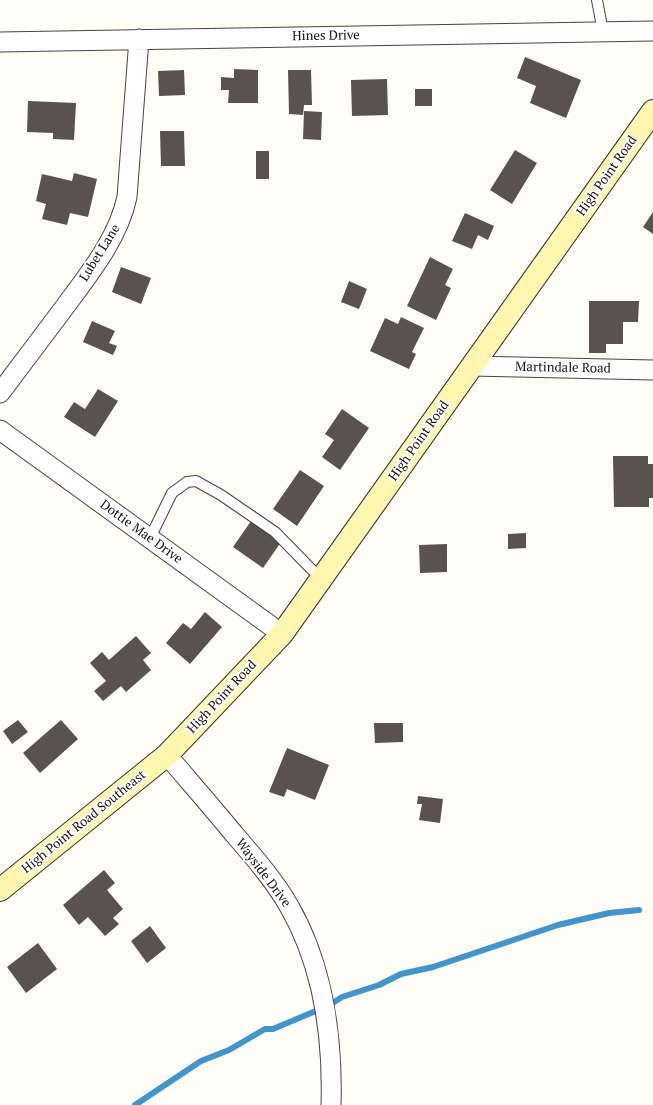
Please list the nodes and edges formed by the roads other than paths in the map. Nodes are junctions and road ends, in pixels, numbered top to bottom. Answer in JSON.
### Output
{"nodes":[{"id":1,"x":597,"y":0,"type":"edge"},
{"id":2,"x":653,"y":31,"type":"edge"},
{"id":3,"x":603,"y":32,"type":"junction"},
{"id":4,"x":138,"y":39,"type":"junction"},
{"id":5,"x":0,"y":42,"type":"edge"},
{"id":6,"x":653,"y":111,"type":"edge"},
{"id":7,"x":472,"y":366,"type":"junction"},
{"id":8,"x":653,"y":370,"type":"edge"},
{"id":9,"x":0,"y":393,"type":"edge"},
{"id":10,"x":0,"y":430,"type":"edge"},
{"id":11,"x":150,"y":538,"type":"junction"},
{"id":12,"x":321,"y":579,"type":"junction"},
{"id":13,"x":282,"y":634,"type":"junction"},
{"id":14,"x":167,"y":755,"type":"junction"},
{"id":15,"x":0,"y":890,"type":"edge"},
{"id":16,"x":331,"y":1105,"type":"edge"}],
"edges":[{"from":1,"to":3,"type":"lane"},
{"from":2,"to":3,"type":"street","name":"Hines Drive"},
{"from":3,"to":4,"type":"street","name":"Hines Drive"},
{"from":4,"to":5,"type":"street","name":"Hines Drive"},
{"from":4,"to":9,"type":"street","name":"Lubet Lane"},
{"from":6,"to":7,"type":"main road","name":"High Point Road"},
{"from":7,"to":8,"type":"street","name":"Martindale Road"},
{"from":7,"to":12,"type":"main road","name":"High Point Road"},
{"from":10,"to":11,"type":"street","name":"Dottie Mae Drive"},
{"from":11,"to":12,"type":"lane"},
{"from":11,"to":13,"type":"street","name":"Dottie Mae Drive"},
{"from":12,"to":13,"type":"main road","name":"High Point Road"},
{"from":13,"to":14,"type":"main road","name":"High Point Road"},
{"from":14,"to":15,"type":"main road","name":"High Point Road Southeast"},
{"from":14,"to":16,"type":"street","name":"Wayside Drive"}]}
